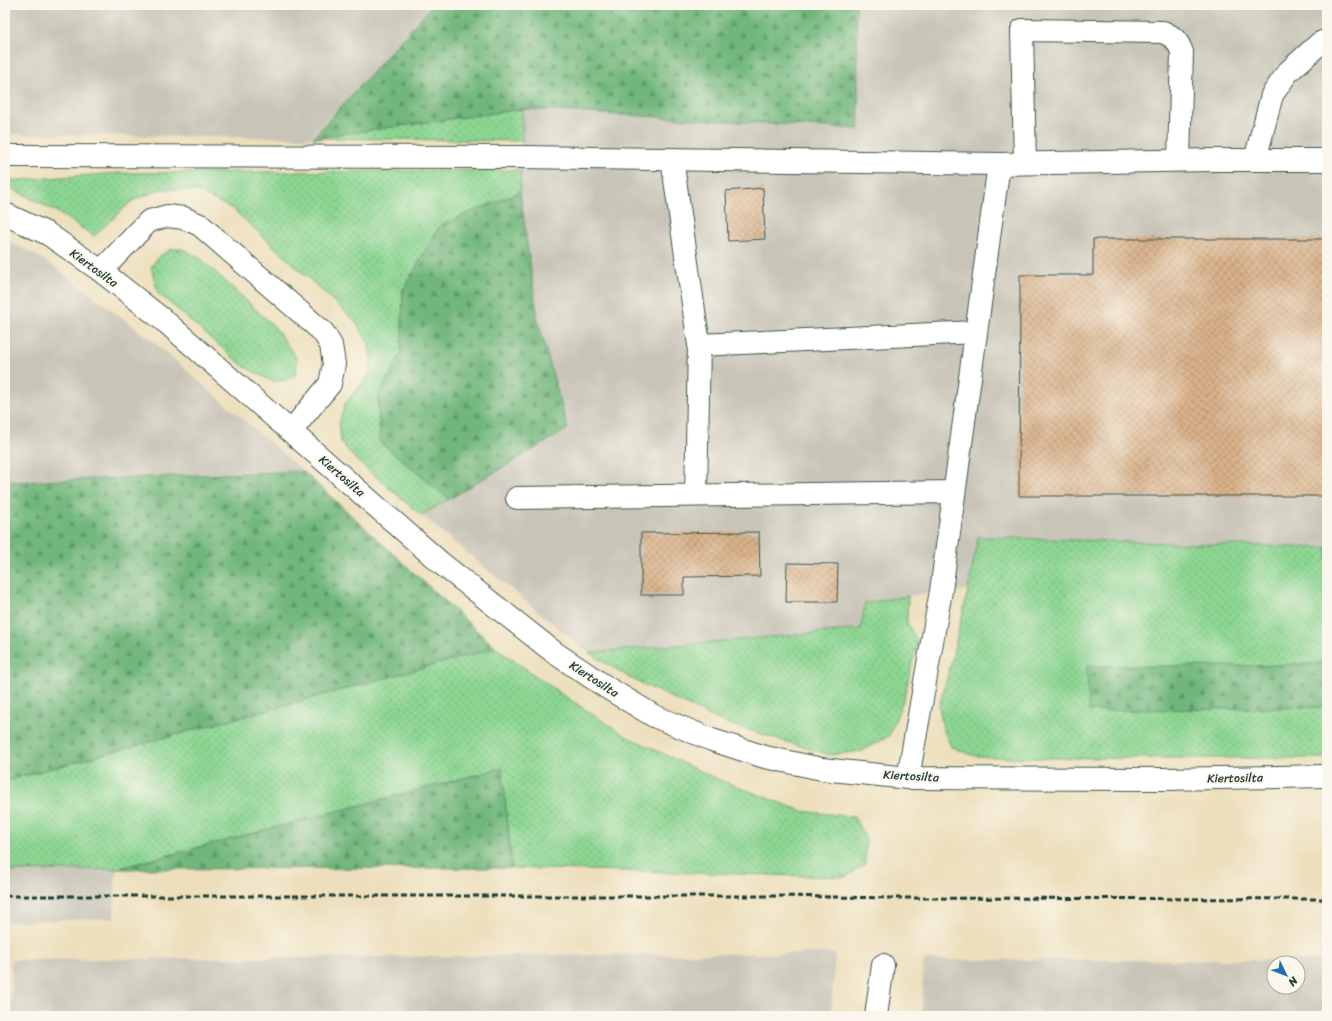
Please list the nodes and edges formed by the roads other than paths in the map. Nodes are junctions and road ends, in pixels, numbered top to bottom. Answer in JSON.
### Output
{"nodes":[{"id":1,"x":1327,"y":40,"type":"edge"},
{"id":2,"x":5,"y":156,"type":"edge"},
{"id":3,"x":672,"y":159,"type":"junction"},
{"id":4,"x":1179,"y":160,"type":"junction"},
{"id":5,"x":1255,"y":160,"type":"junction"},
{"id":6,"x":1327,"y":160,"type":"edge"},
{"id":7,"x":1025,"y":163,"type":"junction"},
{"id":8,"x":999,"y":164,"type":"junction"},
{"id":9,"x":5,"y":214,"type":"edge"},
{"id":10,"x":100,"y":271,"type":"junction"},
{"id":11,"x":976,"y":332,"type":"junction"},
{"id":12,"x":699,"y":345,"type":"junction"},
{"id":13,"x":291,"y":431,"type":"junction"},
{"id":14,"x":954,"y":492,"type":"junction"},
{"id":15,"x":696,"y":495,"type":"junction"},
{"id":16,"x":517,"y":498,"type":"dead end"},
{"id":17,"x":1327,"y":776,"type":"edge"},
{"id":18,"x":908,"y":778,"type":"junction"},
{"id":19,"x":883,"y":965,"type":"dead end"},
{"id":20,"x":876,"y":1016,"type":"edge"}],
"edges":[{"from":1,"to":5,"type":"street"},
{"from":2,"to":3,"type":"street"},
{"from":3,"to":8,"type":"street"},
{"from":3,"to":12,"type":"street"},
{"from":4,"to":5,"type":"street"},
{"from":4,"to":7,"type":"street"},
{"from":4,"to":7,"type":"street"},
{"from":5,"to":6,"type":"street"},
{"from":7,"to":8,"type":"street"},
{"from":8,"to":11,"type":"street"},
{"from":9,"to":10,"type":"street","name":"Kiertosilta"},
{"from":10,"to":13,"type":"street","name":"Kiertosilta"},
{"from":10,"to":13,"type":"street"},
{"from":11,"to":12,"type":"street"},
{"from":11,"to":14,"type":"street"},
{"from":12,"to":15,"type":"street"},
{"from":13,"to":18,"type":"street","name":"Kiertosilta"},
{"from":14,"to":15,"type":"street"},
{"from":14,"to":18,"type":"street"},
{"from":15,"to":16,"type":"street"},
{"from":17,"to":18,"type":"street","name":"Kiertosilta"},
{"from":19,"to":20,"type":"street"}]}
